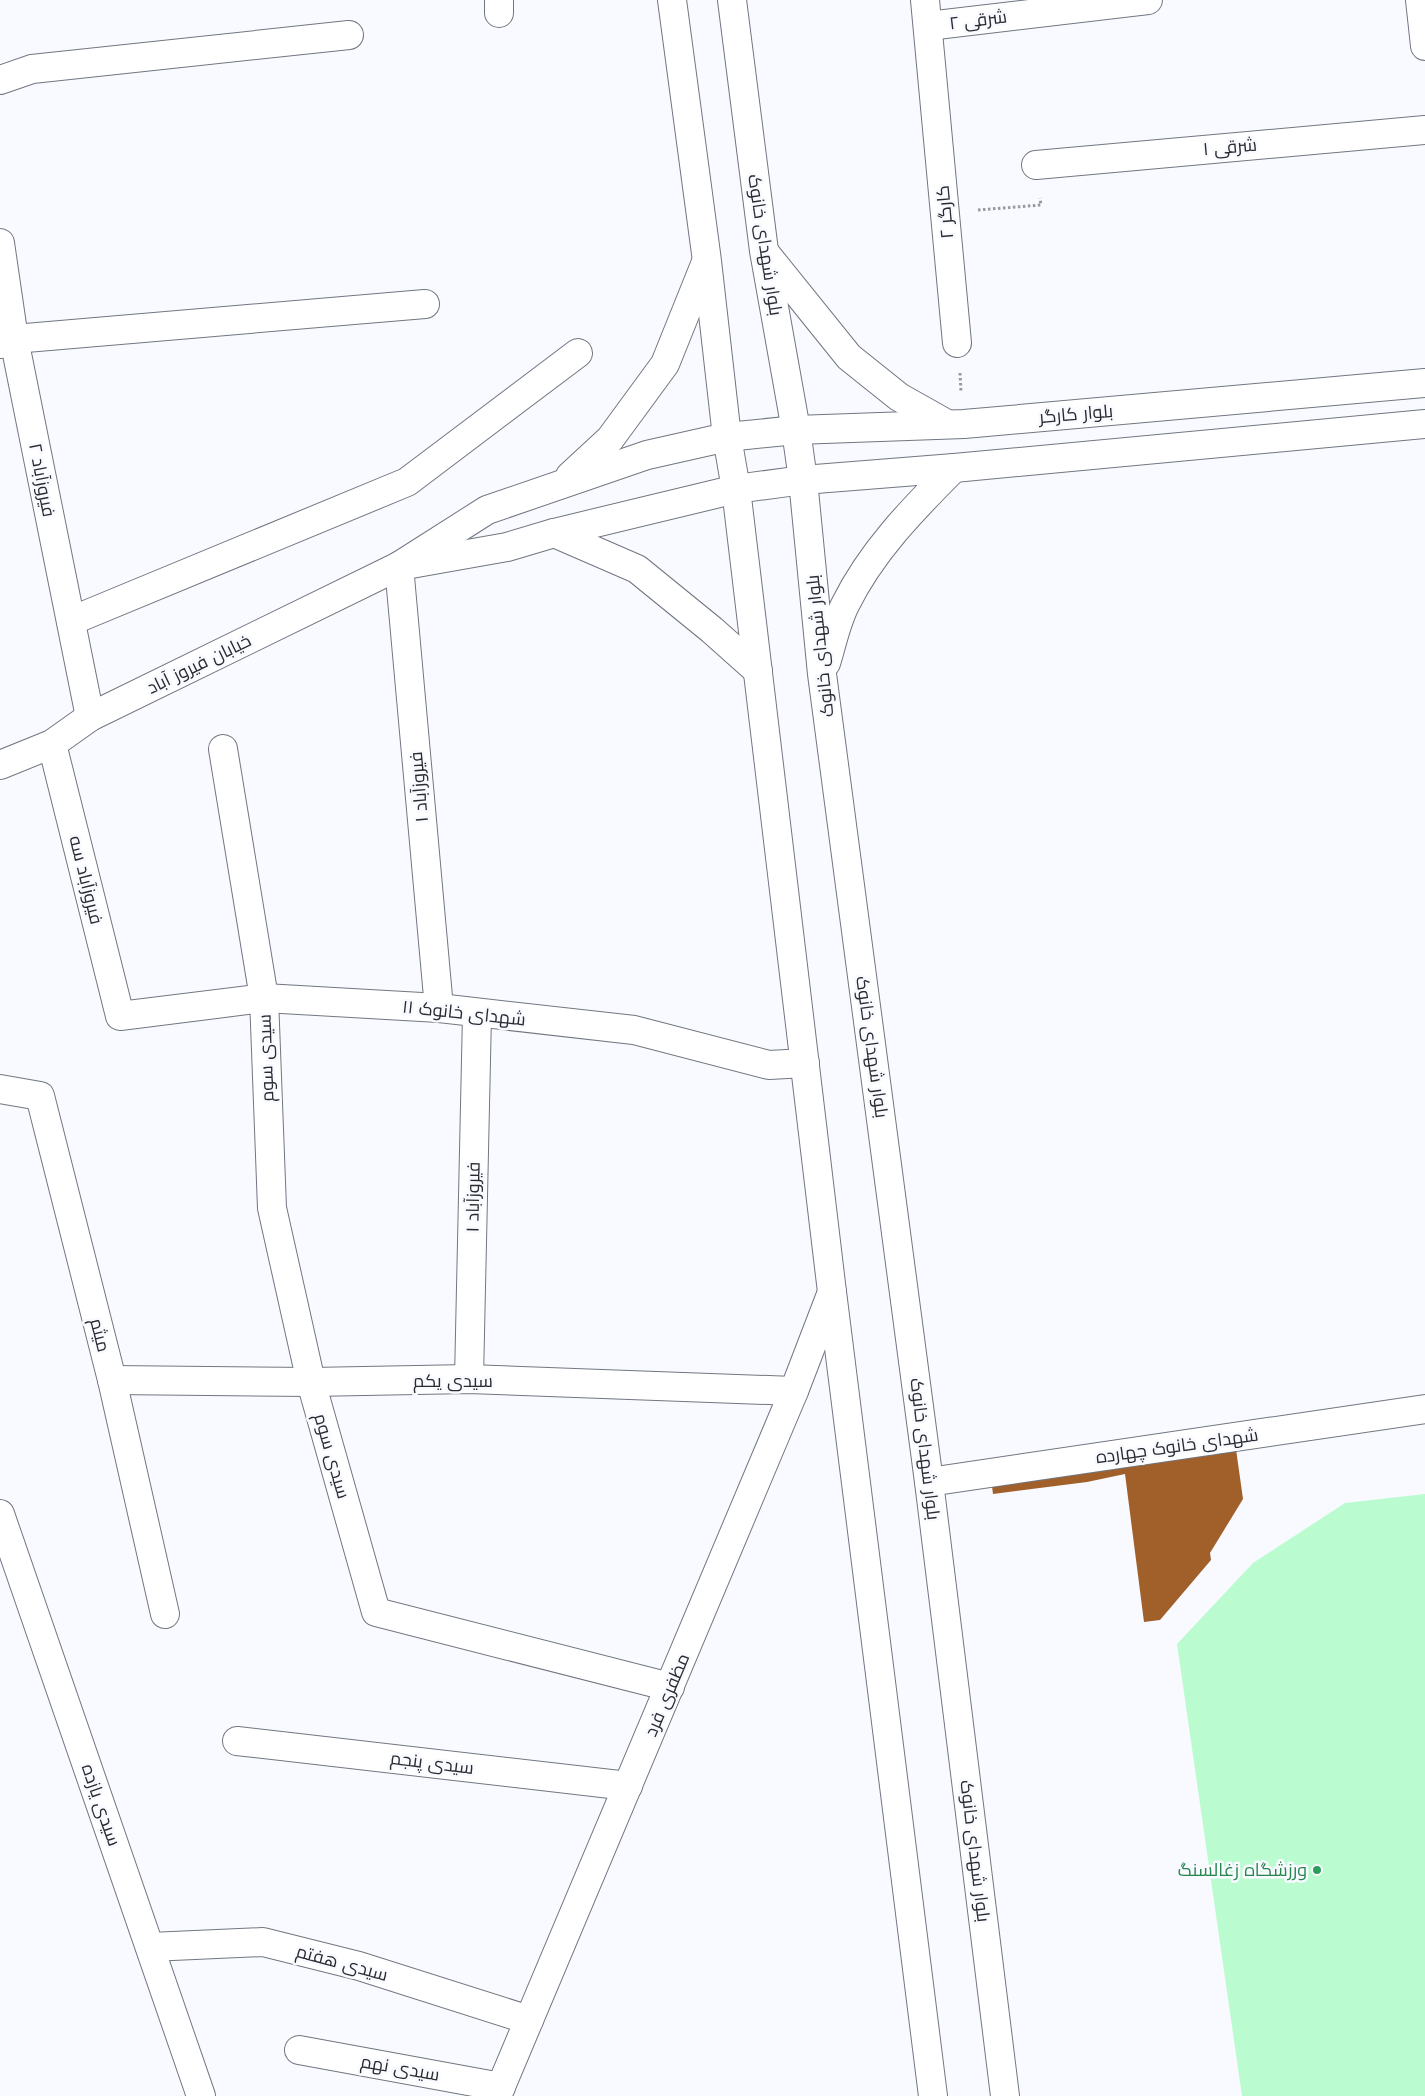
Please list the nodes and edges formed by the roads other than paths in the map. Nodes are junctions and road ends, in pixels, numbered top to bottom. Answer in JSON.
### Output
{"nodes":[{"id":1,"x":672,"y":0,"type":"edge"},
{"id":2,"x":732,"y":0,"type":"edge"},
{"id":3,"x":1148,"y":0,"type":"edge"},
{"id":4,"x":1420,"y":0,"type":"edge"},
{"id":5,"x":927,"y":13,"type":"edge"},
{"id":6,"x":348,"y":35,"type":"dead end"},
{"id":7,"x":1425,"y":46,"type":"edge"},
{"id":8,"x":0,"y":80,"type":"edge"},
{"id":9,"x":1425,"y":130,"type":"edge"},
{"id":10,"x":1036,"y":165,"type":"road end"},
{"id":11,"x":0,"y":243,"type":"edge"},
{"id":12,"x":764,"y":251,"type":"junction"},
{"id":13,"x":707,"y":261,"type":"junction"},
{"id":14,"x":425,"y":304,"type":"dead end"},
{"id":15,"x":7,"y":342,"type":"edge"},
{"id":16,"x":957,"y":343,"type":"road end"},
{"id":17,"x":578,"y":353,"type":"dead end"},
{"id":18,"x":1425,"y":383,"type":"edge"},
{"id":19,"x":956,"y":424,"type":"junction"},
{"id":20,"x":1425,"y":424,"type":"edge"},
{"id":21,"x":796,"y":430,"type":"junction"},
{"id":22,"x":727,"y":437,"type":"junction"},
{"id":23,"x":954,"y":468,"type":"junction"},
{"id":24,"x":803,"y":480,"type":"junction"},
{"id":25,"x":564,"y":482,"type":"junction"},
{"id":26,"x":736,"y":489,"type":"junction"},
{"id":27,"x":554,"y":533,"type":"junction"},
{"id":28,"x":399,"y":566,"type":"junction"},
{"id":29,"x":71,"y":622,"type":"junction"},
{"id":30,"x":758,"y":671,"type":"junction"},
{"id":31,"x":822,"y":674,"type":"junction"},
{"id":32,"x":90,"y":717,"type":"junction"},
{"id":33,"x":52,"y":744,"type":"junction"},
{"id":34,"x":223,"y":749,"type":"dead end"},
{"id":35,"x":0,"y":765,"type":"edge"},
{"id":36,"x":264,"y":998,"type":"junction"},
{"id":37,"x":439,"y":1008,"type":"junction"},
{"id":38,"x":477,"y":1014,"type":"junction"},
{"id":39,"x":120,"y":1016,"type":"joint"},
{"id":40,"x":805,"y":1063,"type":"junction"},
{"id":41,"x":0,"y":1089,"type":"edge"},
{"id":42,"x":832,"y":1292,"type":"junction"},
{"id":43,"x":112,"y":1380,"type":"junction"},
{"id":44,"x":469,"y":1380,"type":"junction"},
{"id":45,"x":311,"y":1382,"type":"junction"},
{"id":46,"x":794,"y":1391,"type":"junction"},
{"id":47,"x":1425,"y":1409,"type":"edge"},
{"id":48,"x":929,"y":1482,"type":"junction"},
{"id":49,"x":0,"y":1514,"type":"edge"},
{"id":50,"x":165,"y":1614,"type":"dead end"},
{"id":51,"x":670,"y":1687,"type":"junction"},
{"id":52,"x":237,"y":1741,"type":"dead end"},
{"id":53,"x":628,"y":1786,"type":"junction"},
{"id":54,"x":150,"y":1947,"type":"junction"},
{"id":55,"x":529,"y":2020,"type":"junction"},
{"id":56,"x":299,"y":2050,"type":"dead end"},
{"id":57,"x":928,"y":2090,"type":"edge"},
{"id":58,"x":499,"y":2091,"type":"edge"},
{"id":59,"x":201,"y":2096,"type":"edge"},
{"id":60,"x":1005,"y":2096,"type":"edge"}],
"edges":[{"from":1,"to":13,"type":"street"},
{"from":2,"to":12,"type":"street","name":"بلوار شهدای خانوک"},
{"from":3,"to":5,"type":"street","name":"شرقی ۲"},
{"from":4,"to":7,"type":"street"},
{"from":5,"to":16,"type":"street","name":"کارگر ۲"},
{"from":6,"to":8,"type":"street"},
{"from":9,"to":10,"type":"street","name":"شرقی ۱"},
{"from":11,"to":15,"type":"street","name":"فیروزآباد ۲"},
{"from":12,"to":19,"type":"street"},
{"from":12,"to":21,"type":"street","name":"بلوار شهدای خانوک"},
{"from":13,"to":22,"type":"street"},
{"from":13,"to":25,"type":"street"},
{"from":14,"to":15,"type":"street"},
{"from":15,"to":29,"type":"street","name":"فیروزآباد ۲"},
{"from":17,"to":29,"type":"street"},
{"from":18,"to":19,"type":"street","name":"بلوار کارگر"},
{"from":19,"to":21,"type":"street","name":"بلوار کارگر"},
{"from":20,"to":23,"type":"street"},
{"from":21,"to":22,"type":"street","name":"بلوار کارگر"},
{"from":21,"to":24,"type":"street","name":"بلوار شهدای خانوک"},
{"from":22,"to":25,"type":"street","name":"بلوار کارگر"},
{"from":22,"to":26,"type":"street"},
{"from":23,"to":24,"type":"street"},
{"from":23,"to":31,"type":"street"},
{"from":24,"to":26,"type":"street"},
{"from":24,"to":31,"type":"street","name":"بلوار شهدای خانوک"},
{"from":25,"to":28,"type":"street","name":"بلوار کارگر"},
{"from":26,"to":27,"type":"street"},
{"from":26,"to":30,"type":"street"},
{"from":27,"to":28,"type":"street"},
{"from":27,"to":30,"type":"street"},
{"from":28,"to":32,"type":"street","name":"خیابان فیروز آباد"},
{"from":28,"to":37,"type":"street","name":"فیروزآباد ۱"},
{"from":29,"to":32,"type":"street","name":"فیروزآباد ۲"},
{"from":30,"to":40,"type":"street"},
{"from":31,"to":48,"type":"street","name":"بلوار شهدای خانوک"},
{"from":32,"to":33,"type":"street","name":"خیابان فیروز آباد"},
{"from":33,"to":35,"type":"street","name":"خیابان فیروز آباد"},
{"from":33,"to":39,"type":"street","name":"فیروزآباد سه"},
{"from":34,"to":36,"type":"street","name":"سیدی سوم"},
{"from":36,"to":37,"type":"street","name":"شهدای خانوک ۱۱"},
{"from":36,"to":39,"type":"street","name":"شهدای خانوک ۱۱"},
{"from":36,"to":45,"type":"street","name":"سیدی سوم"},
{"from":37,"to":38,"type":"street","name":"شهدای خانوک ۱۱"},
{"from":38,"to":40,"type":"street","name":"شهدای خانوک ۱۱"},
{"from":38,"to":44,"type":"street","name":"فیروزآباد ۱"},
{"from":40,"to":42,"type":"street"},
{"from":41,"to":43,"type":"street","name":"میثم"},
{"from":42,"to":46,"type":"street","name":"مظفری فرد"},
{"from":42,"to":57,"type":"street"},
{"from":43,"to":45,"type":"street","name":"سیدی یکم"},
{"from":43,"to":50,"type":"street","name":"میثم"},
{"from":44,"to":45,"type":"street","name":"سیدی یکم"},
{"from":44,"to":46,"type":"street","name":"سیدی یکم"},
{"from":45,"to":51,"type":"street","name":"سیدی سوم"},
{"from":46,"to":51,"type":"street","name":"مظفری فرد"},
{"from":47,"to":48,"type":"street","name":"شهدای خانوک چهارده"},
{"from":48,"to":60,"type":"street","name":"بلوار شهدای خانوک"},
{"from":49,"to":54,"type":"street","name":"سیدی یازده"},
{"from":51,"to":53,"type":"street","name":"مظفری فرد"},
{"from":52,"to":53,"type":"street","name":"سیدی پنجم"},
{"from":53,"to":55,"type":"street","name":"مظفری فرد"},
{"from":54,"to":55,"type":"street","name":"سیدی هفتم"},
{"from":54,"to":59,"type":"street","name":"سیدی یازده"},
{"from":55,"to":58,"type":"street","name":"مظفری فرد"},
{"from":56,"to":58,"type":"street","name":"سیدی نهم"}]}
